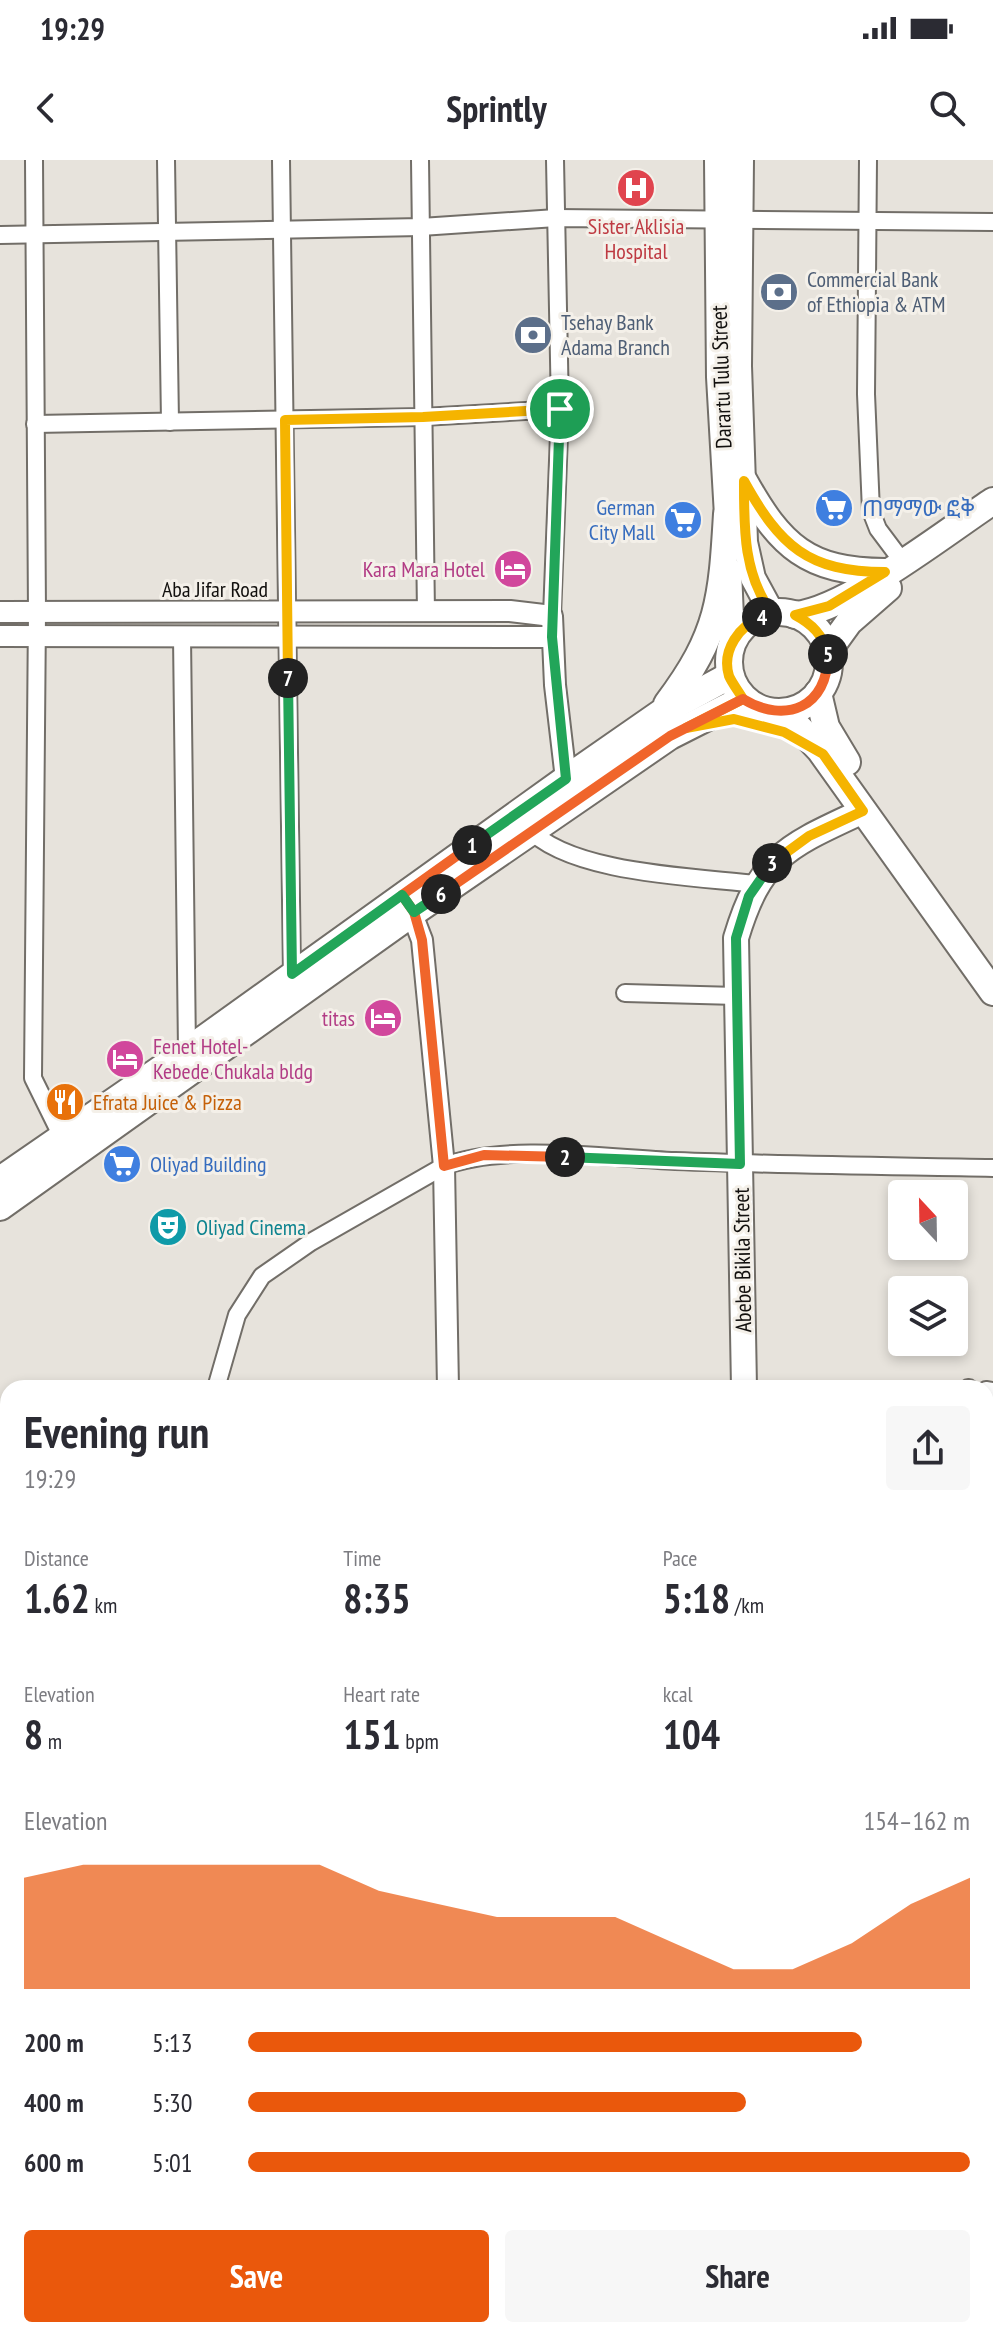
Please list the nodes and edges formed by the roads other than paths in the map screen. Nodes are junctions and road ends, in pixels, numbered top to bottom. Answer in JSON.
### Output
{"nodes":[{"id":1,"x":34,"y":160,"type":"edge"},
{"id":2,"x":166,"y":160,"type":"edge"},
{"id":3,"x":281,"y":160,"type":"edge"},
{"id":4,"x":420,"y":160,"type":"edge"},
{"id":5,"x":555,"y":160,"type":"edge"},
{"id":6,"x":717,"y":160,"type":"edge"},
{"id":7,"x":741,"y":160,"type":"edge"},
{"id":8,"x":868,"y":160,"type":"edge"},
{"id":9,"x":556,"y":218,"type":"junction"},
{"id":10,"x":730,"y":221,"type":"junction"},
{"id":11,"x":867,"y":221,"type":"junction"},
{"id":12,"x":993,"y":222,"type":"edge"},
{"id":13,"x":421,"y":227,"type":"junction"},
{"id":14,"x":282,"y":230,"type":"junction"},
{"id":15,"x":167,"y":232,"type":"junction"},
{"id":16,"x":34,"y":234,"type":"junction"},
{"id":17,"x":0,"y":235,"type":"edge"},
{"id":18,"x":560,"y":409,"type":"junction"},
{"id":19,"x":423,"y":417,"type":"junction"},
{"id":20,"x":285,"y":420,"type":"junction"},
{"id":21,"x":170,"y":422,"type":"junction"},
{"id":22,"x":35,"y":424,"type":"junction"},
{"id":23,"x":744,"y":481,"type":"junction"},
{"id":24,"x":993,"y":501,"type":"edge"},
{"id":25,"x":727,"y":514,"type":"junction"},
{"id":26,"x":993,"y":520,"type":"edge"},
{"id":27,"x":894,"y":566,"type":"junction"},
{"id":28,"x":865,"y":605,"type":"junction"},
{"id":29,"x":0,"y":612,"type":"edge"},
{"id":30,"x":37,"y":613,"type":"junction"},
{"id":31,"x":426,"y":613,"type":"junction"},
{"id":32,"x":287,"y":614,"type":"junction"},
{"id":33,"x":784,"y":614,"type":"junction"},
{"id":34,"x":552,"y":626,"type":"junction"},
{"id":35,"x":0,"y":636,"type":"edge"},
{"id":36,"x":36,"y":636,"type":"junction"},
{"id":37,"x":182,"y":637,"type":"junction"},
{"id":38,"x":288,"y":638,"type":"junction"},
{"id":39,"x":732,"y":642,"type":"junction"},
{"id":40,"x":828,"y":651,"type":"junction"},
{"id":41,"x":729,"y":676,"type":"junction"},
{"id":42,"x":818,"y":693,"type":"junction"},
{"id":43,"x":743,"y":699,"type":"junction"},
{"id":44,"x":784,"y":712,"type":"junction"},
{"id":45,"x":661,"y":713,"type":"junction"},
{"id":46,"x":686,"y":728,"type":"junction"},
{"id":47,"x":830,"y":751,"type":"junction"},
{"id":48,"x":566,"y":779,"type":"junction"},
{"id":49,"x":863,"y":811,"type":"junction"},
{"id":50,"x":524,"y":823,"type":"junction"},
{"id":51,"x":886,"y":829,"type":"junction"},
{"id":52,"x":756,"y":884,"type":"junction"},
{"id":53,"x":408,"y":903,"type":"junction"},
{"id":54,"x":993,"y":961,"type":"edge"},
{"id":55,"x":292,"y":974,"type":"junction"},
{"id":56,"x":993,"y":992,"type":"edge"},
{"id":57,"x":625,"y":993,"type":"dead end"},
{"id":58,"x":737,"y":996,"type":"junction"},
{"id":59,"x":187,"y":1051,"type":"junction"},
{"id":60,"x":67,"y":1146,"type":"junction"},
{"id":61,"x":740,"y":1164,"type":"junction"},
{"id":62,"x":444,"y":1166,"type":"junction"},
{"id":63,"x":993,"y":1168,"type":"edge"},
{"id":64,"x":0,"y":1180,"type":"edge"},
{"id":65,"x":0,"y":1207,"type":"edge"},
{"id":66,"x":218,"y":1380,"type":"edge"},
{"id":67,"x":448,"y":1380,"type":"edge"},
{"id":68,"x":744,"y":1380,"type":"edge"}],
"edges":[{"from":1,"to":16,"type":"street"},
{"from":2,"to":15,"type":"street"},
{"from":3,"to":14,"type":"street"},
{"from":4,"to":13,"type":"street"},
{"from":5,"to":9,"type":"street"},
{"from":6,"to":10,"type":"main road","name":"Darartu Tulu Street"},
{"from":7,"to":10,"type":"main road","name":"Darartu Tulu Street"},
{"from":8,"to":11,"type":"street"},
{"from":9,"to":10,"type":"street"},
{"from":9,"to":13,"type":"street"},
{"from":9,"to":18,"type":"street"},
{"from":10,"to":11,"type":"street"},
{"from":10,"to":23,"type":"main road","name":"Darartu Tulu Street"},
{"from":10,"to":25,"type":"main road","name":"Darartu Tulu Street"},
{"from":11,"to":12,"type":"street"},
{"from":11,"to":27,"type":"street"},
{"from":13,"to":14,"type":"street"},
{"from":13,"to":19,"type":"street"},
{"from":14,"to":15,"type":"street"},
{"from":14,"to":20,"type":"street"},
{"from":15,"to":16,"type":"street"},
{"from":15,"to":21,"type":"street"},
{"from":16,"to":17,"type":"street"},
{"from":16,"to":22,"type":"street"},
{"from":18,"to":19,"type":"street"},
{"from":18,"to":34,"type":"street"},
{"from":19,"to":20,"type":"street"},
{"from":19,"to":31,"type":"street"},
{"from":20,"to":21,"type":"street"},
{"from":20,"to":32,"type":"street"},
{"from":21,"to":22,"type":"street"},
{"from":22,"to":30,"type":"street"},
{"from":23,"to":27,"type":"main road"},
{"from":23,"to":33,"type":"main road","name":"Darartu Tulu Street"},
{"from":24,"to":27,"type":"main road"},
{"from":25,"to":39,"type":"main road","name":"Darartu Tulu Street"},
{"from":25,"to":45,"type":"main road"},
{"from":26,"to":28,"type":"main road"},
{"from":27,"to":33,"type":"main road"},
{"from":28,"to":40,"type":"main road"},
{"from":28,"to":47,"type":"main road"},
{"from":29,"to":30,"type":"street","name":"Aba Jifar Road"},
{"from":30,"to":32,"type":"street","name":"Aba Jifar Road"},
{"from":30,"to":36,"type":"street"},
{"from":31,"to":32,"type":"street","name":"Aba Jifar Road"},
{"from":31,"to":34,"type":"street","name":"Aba Jifar Road"},
{"from":32,"to":38,"type":"street"},
{"from":33,"to":39,"type":"main road"},
{"from":33,"to":40,"type":"main road"},
{"from":34,"to":38,"type":"street"},
{"from":34,"to":48,"type":"street"},
{"from":35,"to":36,"type":"street"},
{"from":36,"to":37,"type":"street"},
{"from":36,"to":60,"type":"street"},
{"from":37,"to":38,"type":"street"},
{"from":37,"to":59,"type":"street"},
{"from":38,"to":55,"type":"street"},
{"from":39,"to":41,"type":"main road"},
{"from":40,"to":42,"type":"main road"},
{"from":41,"to":43,"type":"main road"},
{"from":41,"to":45,"type":"main road"},
{"from":42,"to":44,"type":"main road"},
{"from":42,"to":47,"type":"main road"},
{"from":43,"to":44,"type":"main road"},
{"from":43,"to":46,"type":"main road"},
{"from":44,"to":47,"type":"main road"},
{"from":45,"to":48,"type":"main road"},
{"from":46,"to":47,"type":"main road"},
{"from":46,"to":50,"type":"main road"},
{"from":47,"to":49,"type":"main road"},
{"from":47,"to":51,"type":"main road"},
{"from":48,"to":50,"type":"main road"},
{"from":49,"to":51,"type":"main road"},
{"from":49,"to":52,"type":"main road","name":"Abebe Bikila Street"},
{"from":50,"to":52,"type":"street"},
{"from":50,"to":53,"type":"main road"},
{"from":51,"to":54,"type":"main road"},
{"from":51,"to":56,"type":"main road"},
{"from":52,"to":58,"type":"main road","name":"Abebe Bikila Street"},
{"from":53,"to":55,"type":"main road"},
{"from":53,"to":60,"type":"main road"},
{"from":53,"to":62,"type":"street"},
{"from":55,"to":59,"type":"main road"},
{"from":57,"to":58,"type":"street"},
{"from":58,"to":61,"type":"main road","name":"Abebe Bikila Street"},
{"from":59,"to":60,"type":"main road"},
{"from":60,"to":64,"type":"main road"},
{"from":60,"to":65,"type":"main road"},
{"from":61,"to":62,"type":"street"},
{"from":61,"to":63,"type":"street"},
{"from":61,"to":68,"type":"main road","name":"Abebe Bikila Street"},
{"from":62,"to":66,"type":"street"},
{"from":62,"to":67,"type":"street"}]}
